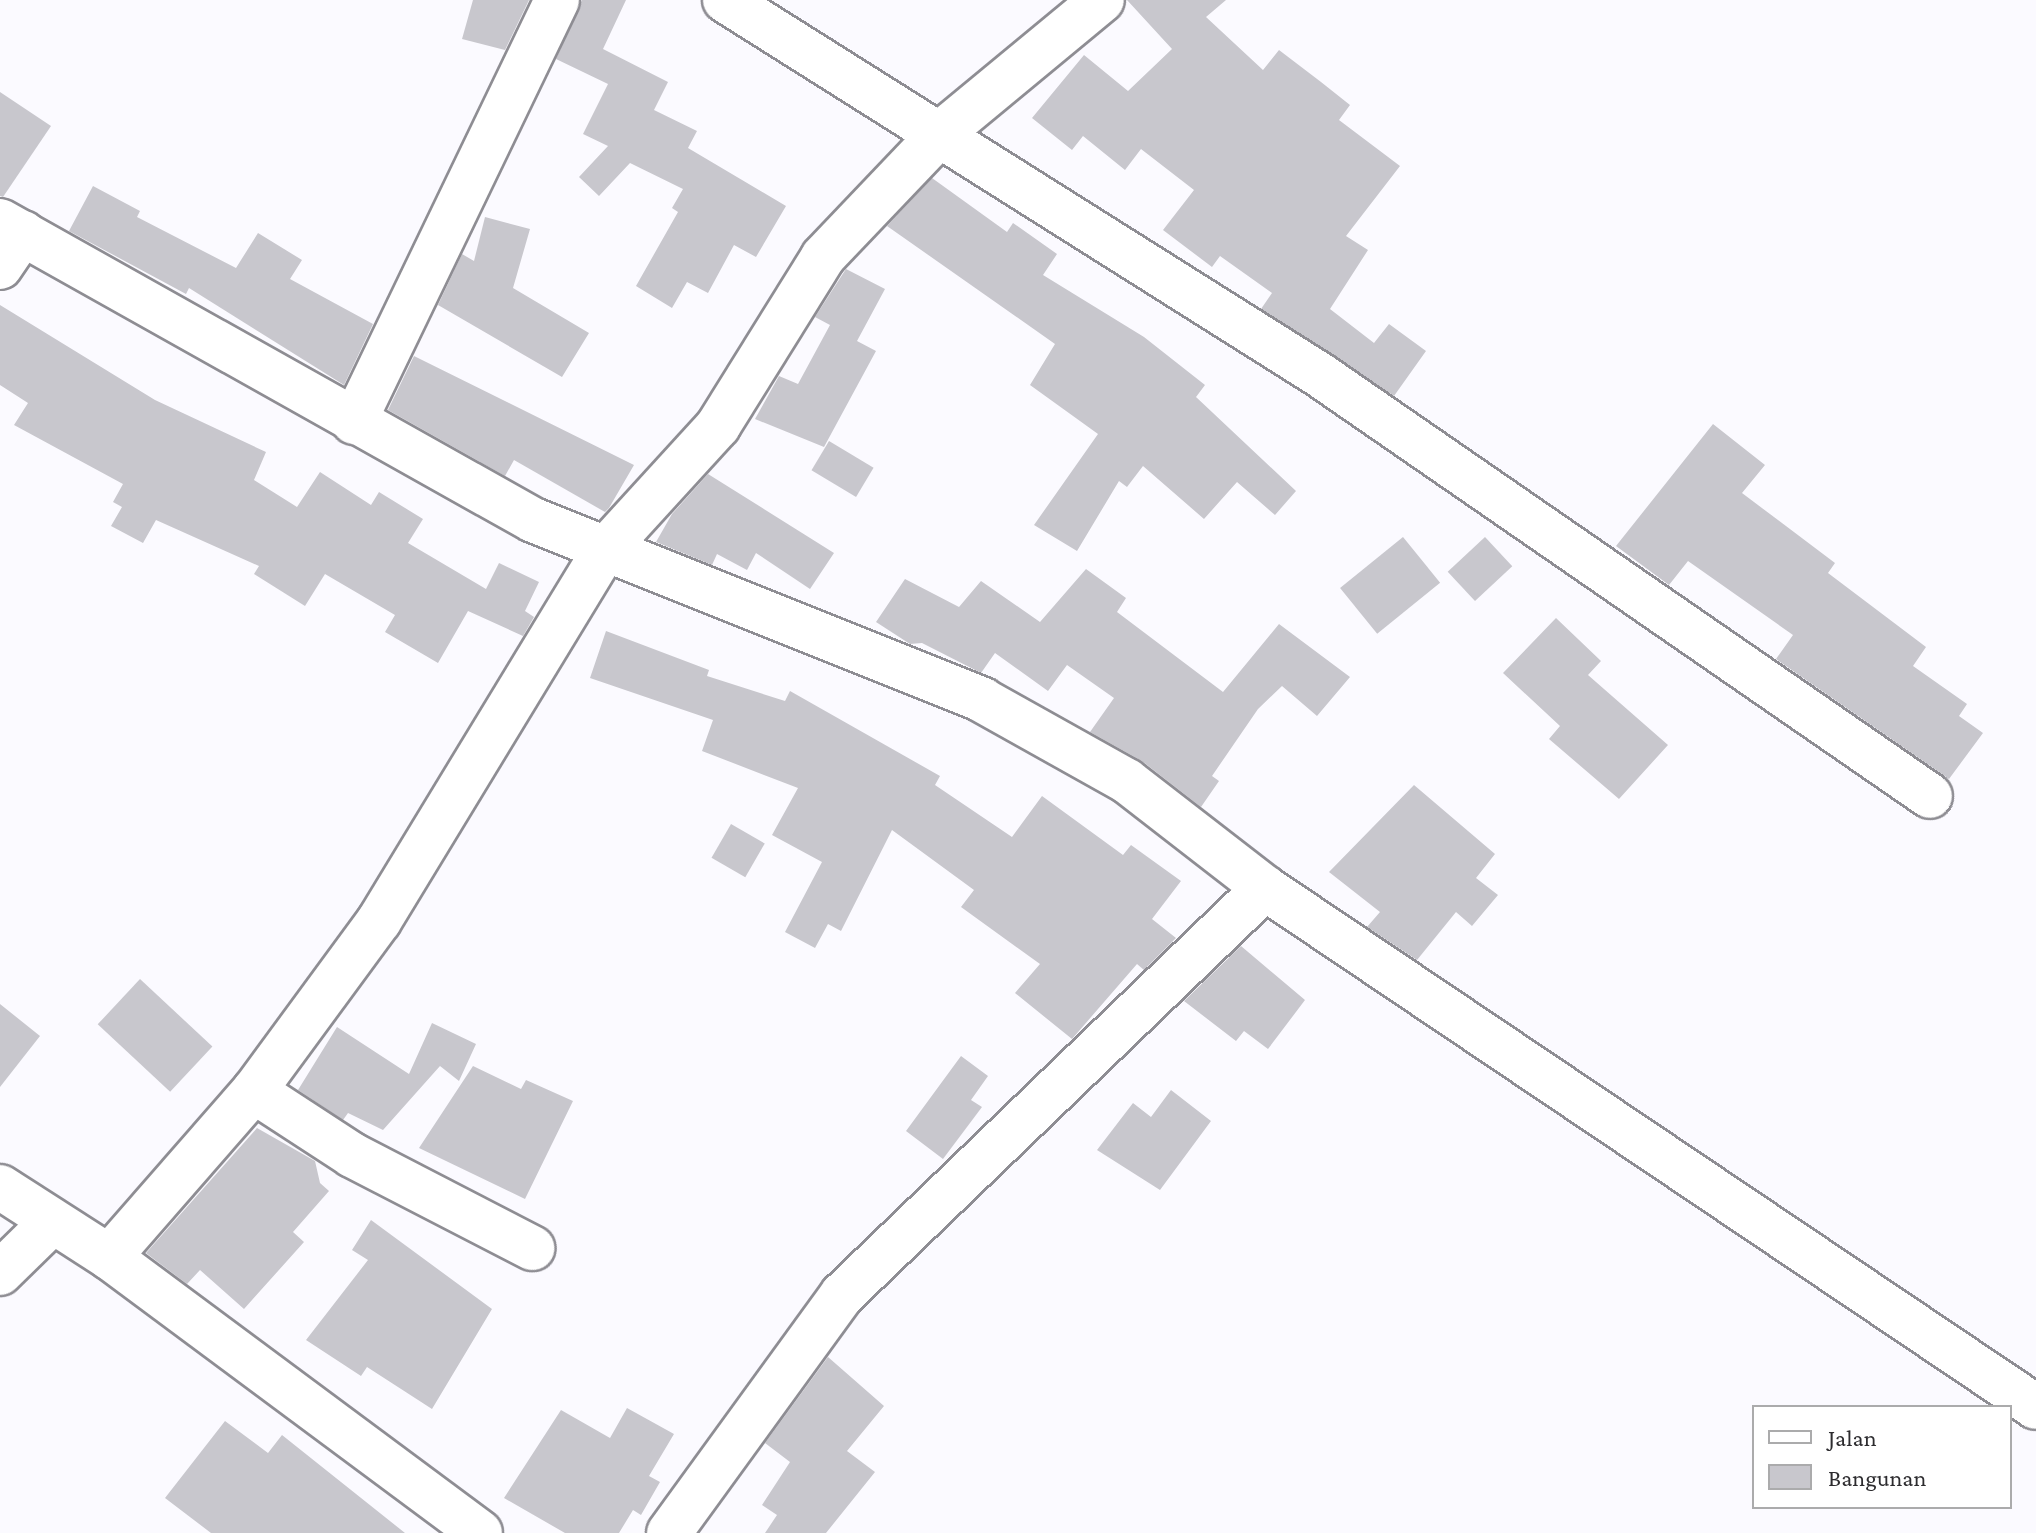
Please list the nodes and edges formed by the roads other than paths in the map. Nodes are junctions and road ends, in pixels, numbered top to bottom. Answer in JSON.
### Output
{"nodes":[{"id":1,"x":557,"y":0,"type":"edge"},
{"id":2,"x":725,"y":0,"type":"edge"},
{"id":3,"x":1102,"y":0,"type":"edge"},
{"id":4,"x":940,"y":134,"type":"junction"},
{"id":5,"x":8,"y":240,"type":"edge"},
{"id":6,"x":354,"y":422,"type":"junction"},
{"id":7,"x":603,"y":552,"type":"junction"},
{"id":8,"x":1930,"y":796,"type":"dead end"},
{"id":9,"x":1265,"y":888,"type":"junction"},
{"id":10,"x":254,"y":1091,"type":"junction"},
{"id":11,"x":0,"y":1187,"type":"edge"},
{"id":12,"x":52,"y":1222,"type":"junction"},
{"id":13,"x":532,"y":1248,"type":"dead end"},
{"id":14,"x":109,"y":1257,"type":"junction"},
{"id":15,"x":0,"y":1273,"type":"edge"},
{"id":16,"x":2036,"y":1407,"type":"edge"},
{"id":17,"x":480,"y":1533,"type":"edge"},
{"id":18,"x":669,"y":1533,"type":"edge"}],
"edges":[{"from":1,"to":6,"type":"street"},
{"from":2,"to":4,"type":"street"},
{"from":3,"to":4,"type":"street"},
{"from":4,"to":7,"type":"street"},
{"from":4,"to":8,"type":"street"},
{"from":5,"to":6,"type":"street"},
{"from":6,"to":7,"type":"street"},
{"from":7,"to":9,"type":"street"},
{"from":7,"to":10,"type":"street"},
{"from":9,"to":16,"type":"street"},
{"from":9,"to":18,"type":"street"},
{"from":10,"to":13,"type":"street"},
{"from":10,"to":14,"type":"street"},
{"from":11,"to":12,"type":"street"},
{"from":12,"to":14,"type":"street"},
{"from":12,"to":15,"type":"street"},
{"from":14,"to":17,"type":"street"}]}
